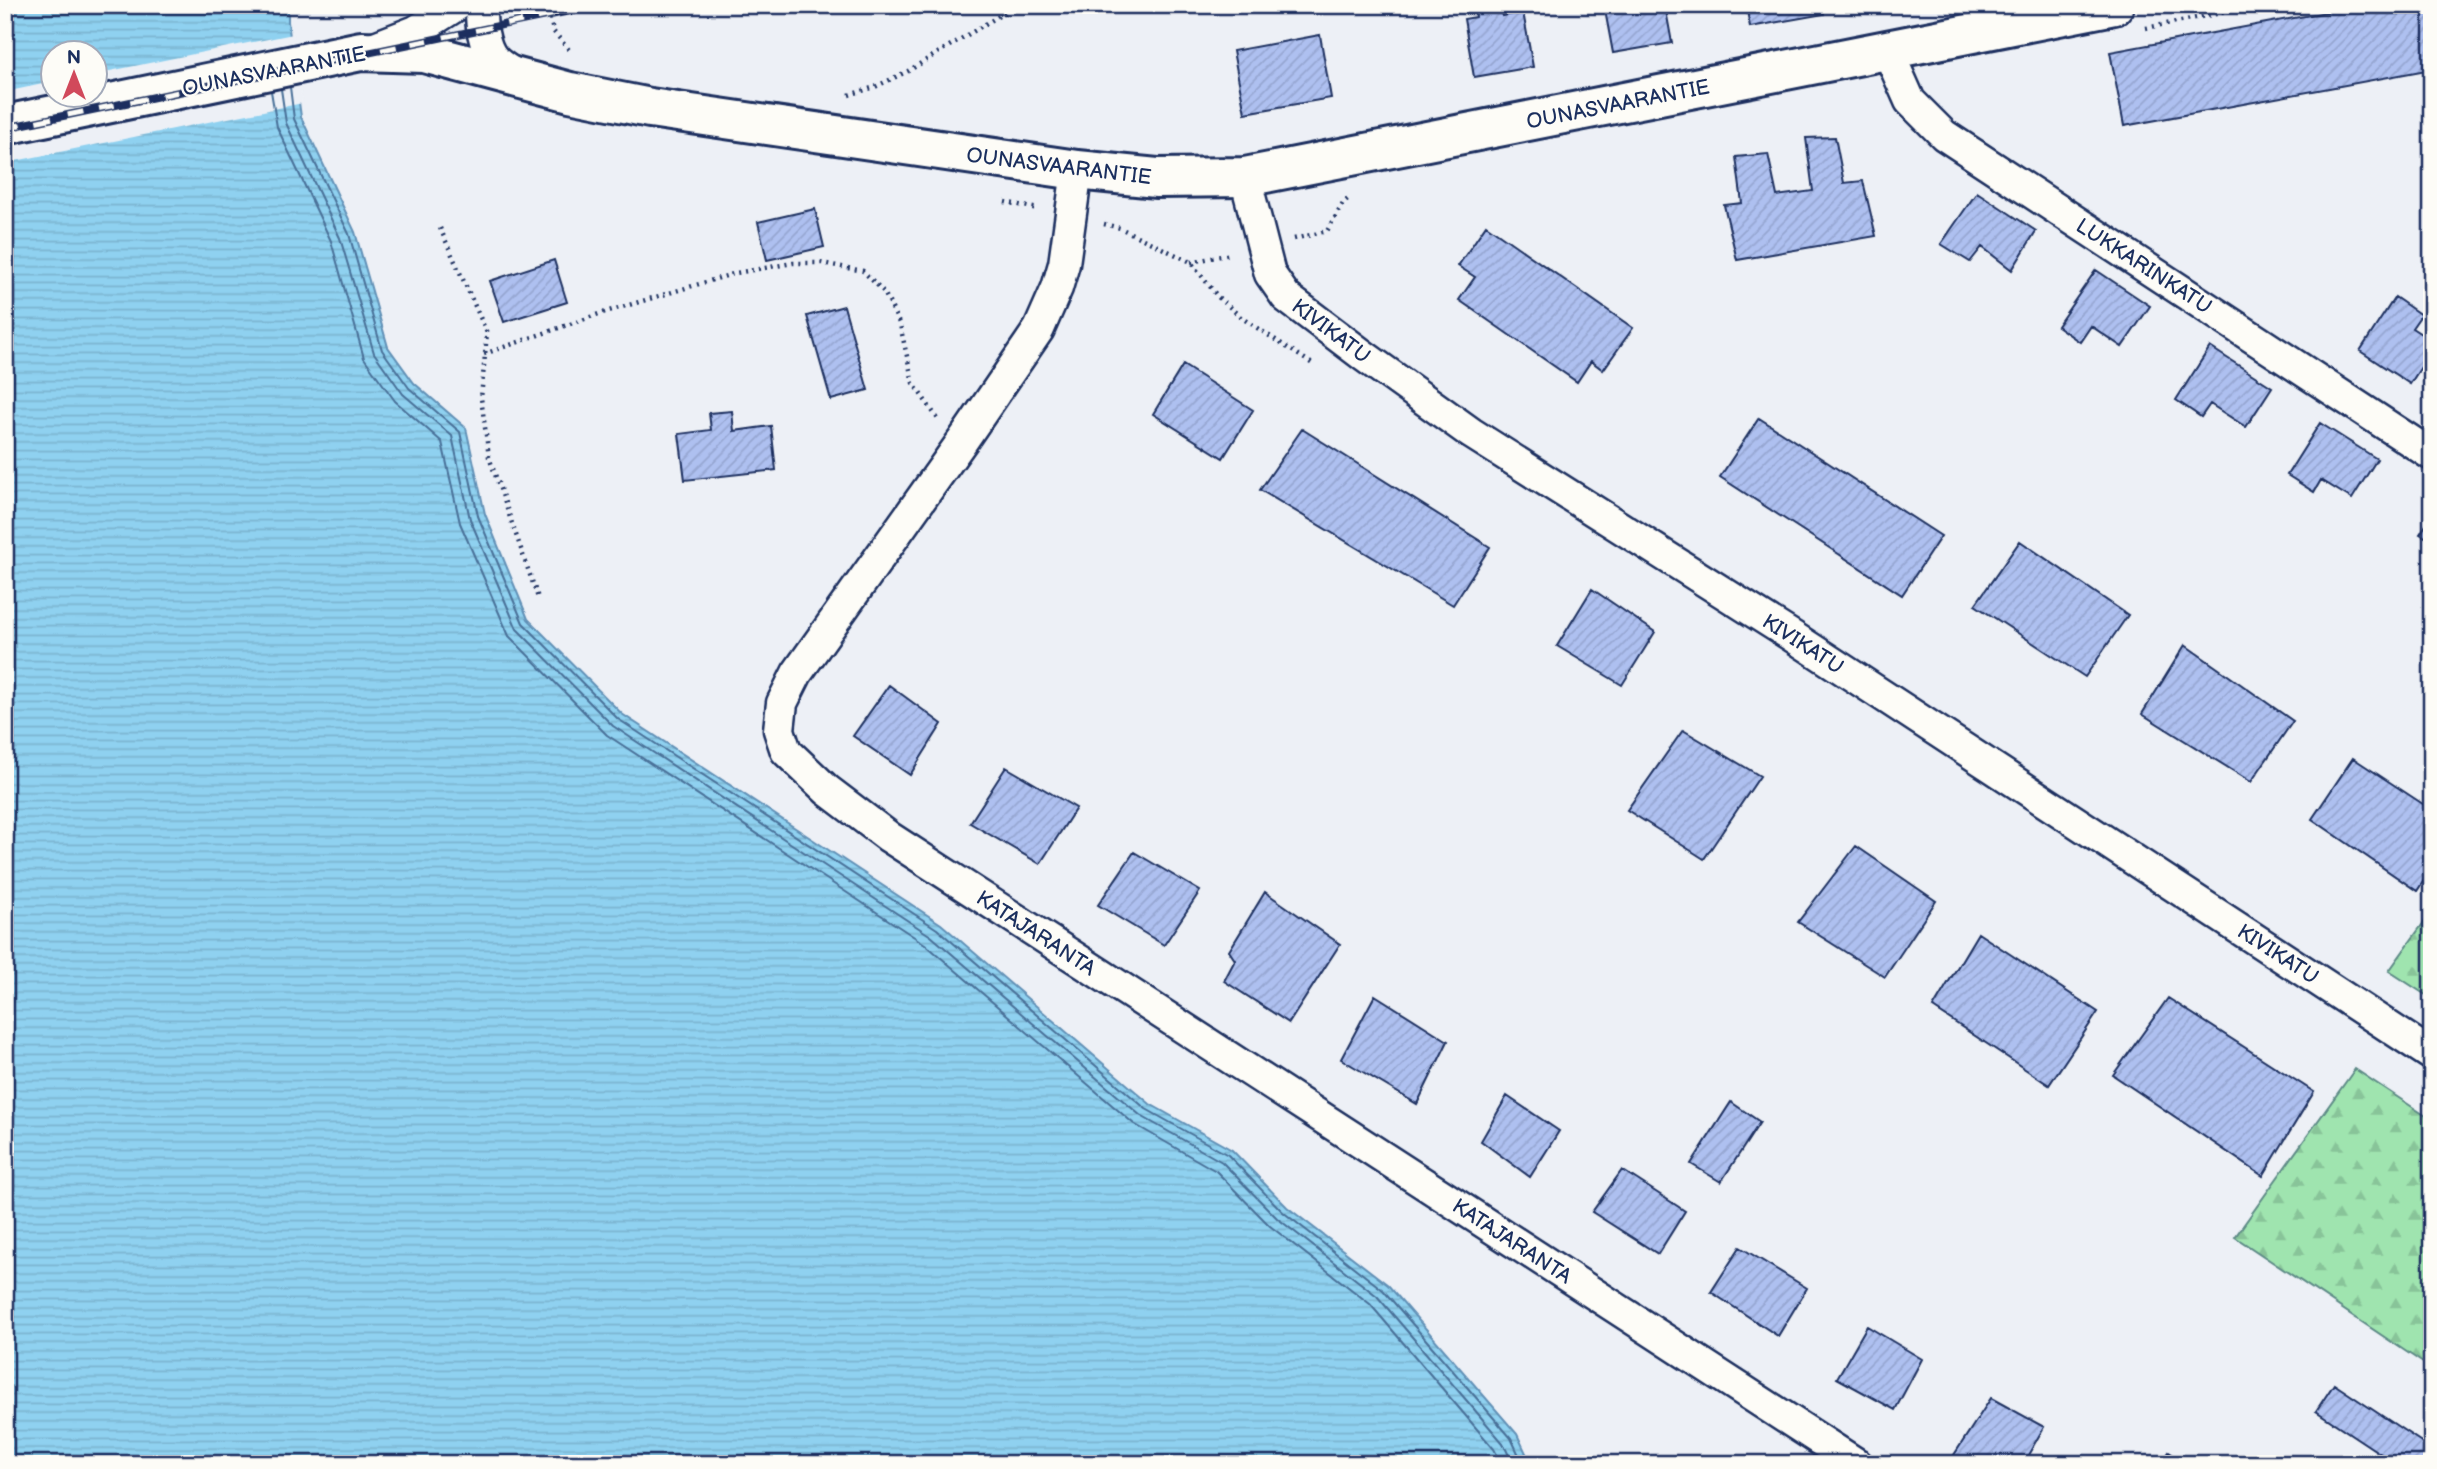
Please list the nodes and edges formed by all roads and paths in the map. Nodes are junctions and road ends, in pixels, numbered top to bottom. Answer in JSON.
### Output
{"nodes":[{"id":1,"x":457,"y":5,"type":"edge"},
{"id":2,"x":482,"y":5,"type":"edge"},
{"id":3,"x":547,"y":5,"type":"edge"},
{"id":4,"x":1017,"y":5,"type":"edge"},
{"id":5,"x":2114,"y":5,"type":"edge"},
{"id":6,"x":1887,"y":49,"type":"junction"},
{"id":7,"x":361,"y":51,"type":"junction"},
{"id":8,"x":574,"y":55,"type":"dead end"},
{"id":9,"x":520,"y":78,"type":"junction"},
{"id":10,"x":875,"y":87,"type":"dead end"},
{"id":11,"x":5,"y":125,"type":"edge"},
{"id":12,"x":1077,"y":170,"type":"junction"},
{"id":13,"x":1245,"y":177,"type":"junction"},
{"id":14,"x":440,"y":228,"type":"dead end"},
{"id":15,"x":484,"y":354,"type":"junction"},
{"id":16,"x":963,"y":440,"type":"junction"},
{"id":17,"x":2432,"y":455,"type":"edge"},
{"id":18,"x":538,"y":598,"type":"dead end"},
{"id":19,"x":2432,"y":1055,"type":"edge"},
{"id":20,"x":1857,"y":1464,"type":"edge"}],
"edges":[{"from":1,"to":7,"type":"street"},
{"from":2,"to":9,"type":"street"},
{"from":3,"to":8,"type":"path"},
{"from":4,"to":10,"type":"path"},
{"from":5,"to":6,"type":"street","name":"OUNASVAARANTIE"},
{"from":6,"to":13,"type":"street","name":"OUNASVAARANTIE"},
{"from":6,"to":17,"type":"street","name":"LUKKARINKATU"},
{"from":7,"to":9,"type":"street","name":"OUNASVAARANTIE"},
{"from":7,"to":11,"type":"street","name":"OUNASVAARANTIE"},
{"from":9,"to":12,"type":"street","name":"OUNASVAARANTIE"},
{"from":12,"to":13,"type":"street","name":"OUNASVAARANTIE"},
{"from":12,"to":16,"type":"street","name":"KATAJARANTA"},
{"from":13,"to":19,"type":"street","name":"KIVIKATU"},
{"from":14,"to":15,"type":"path"},
{"from":15,"to":16,"type":"path"},
{"from":15,"to":18,"type":"path"},
{"from":16,"to":20,"type":"street","name":"KATAJARANTA"}]}
